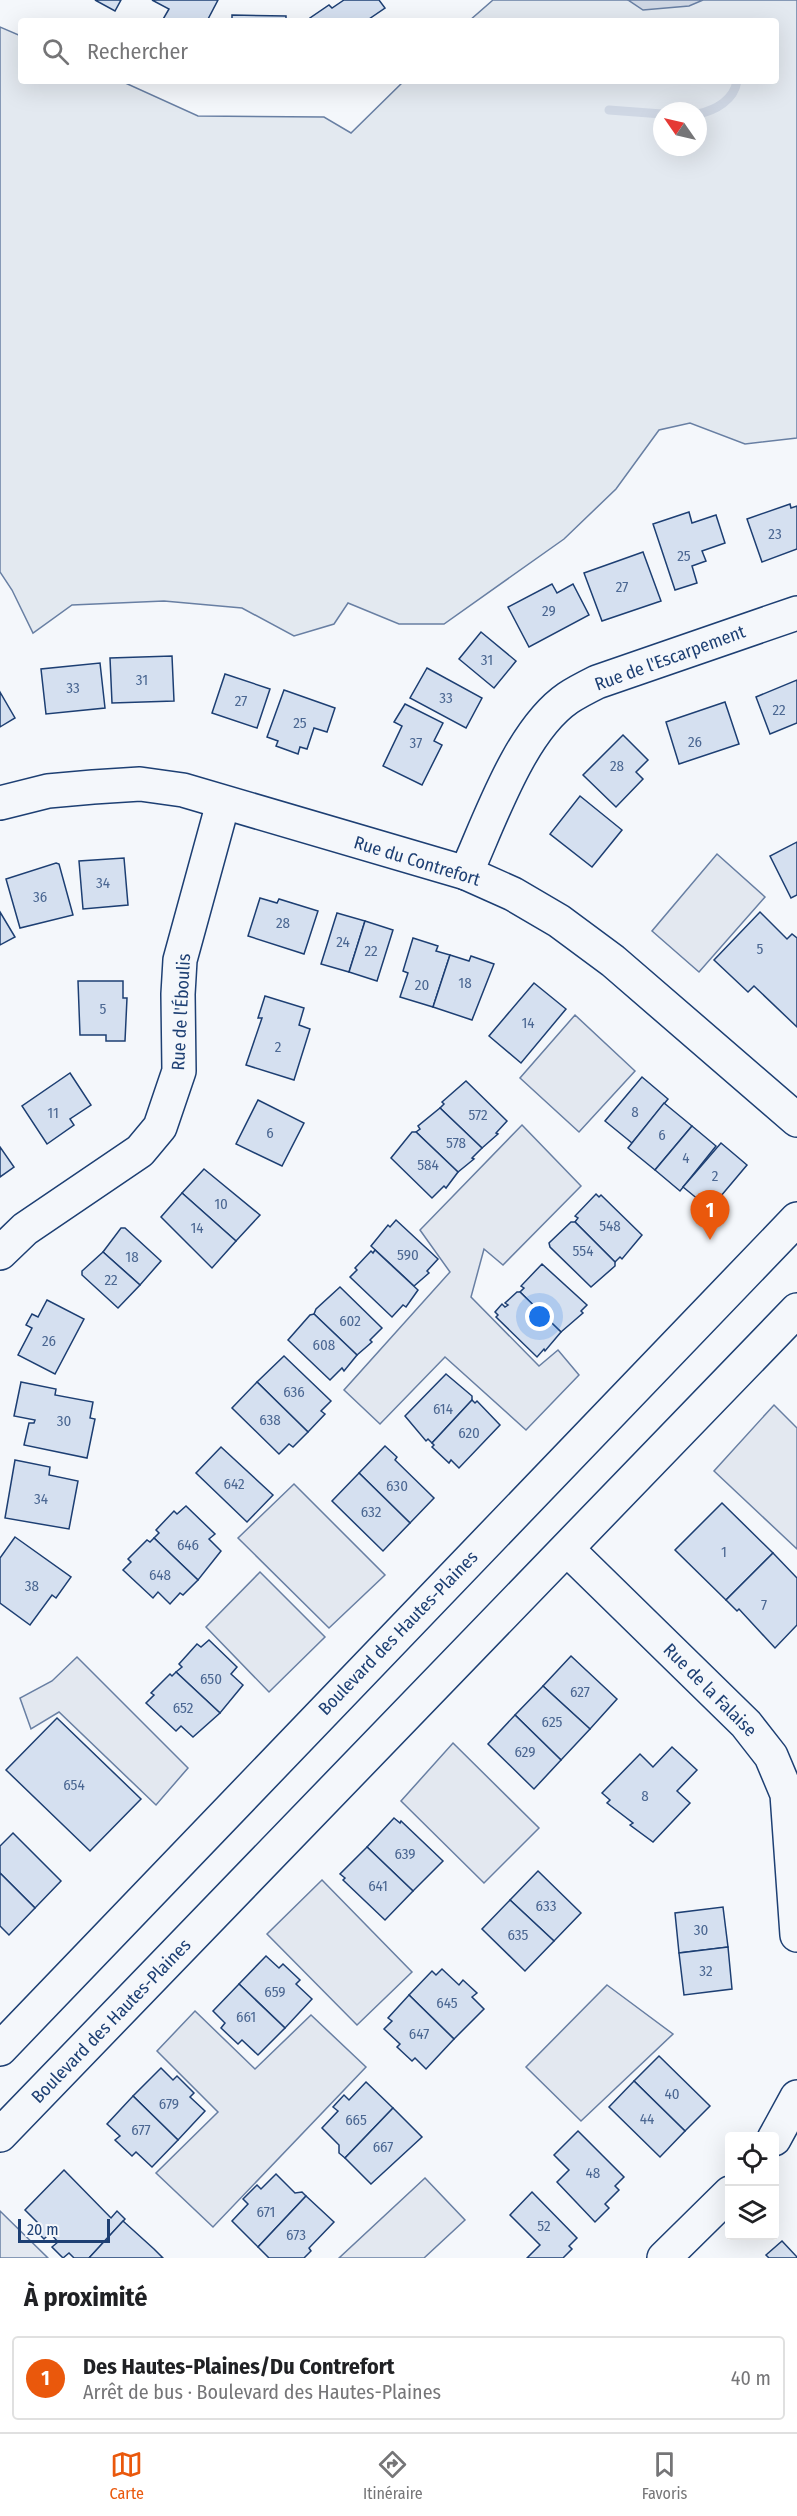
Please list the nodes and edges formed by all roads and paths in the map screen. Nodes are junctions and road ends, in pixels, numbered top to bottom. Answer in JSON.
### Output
{"nodes":[{"id":1,"x":797,"y":613,"type":"edge"},
{"id":2,"x":223,"y":803,"type":"junction"},
{"id":3,"x":0,"y":804,"type":"edge"},
{"id":4,"x":466,"y":873,"type":"junction"},
{"id":5,"x":797,"y":1120,"type":"edge"},
{"id":6,"x":797,"y":1219,"type":"edge"},
{"id":7,"x":0,"y":1253,"type":"edge"},
{"id":8,"x":797,"y":1310,"type":"edge"},
{"id":9,"x":567,"y":1549,"type":"junction"},
{"id":10,"x":797,"y":1935,"type":"edge"},
{"id":11,"x":0,"y":2049,"type":"edge"},
{"id":12,"x":797,"y":2097,"type":"edge"},
{"id":13,"x":778,"y":2132,"type":"edge"},
{"id":14,"x":0,"y":2135,"type":"edge"},
{"id":15,"x":725,"y":2197,"type":"edge"},
{"id":16,"x":664,"y":2258,"type":"edge"}],
"edges":[{"from":1,"to":4,"type":"street","name":"Rue de l'Escarpement"},
{"from":2,"to":3,"type":"street","name":"Rue du Contrefort"},
{"from":2,"to":4,"type":"street","name":"Rue du Contrefort"},
{"from":2,"to":7,"type":"street","name":"Rue de l'Éboulis"},
{"from":4,"to":5,"type":"street","name":"Rue du Contrefort"},
{"from":6,"to":11,"type":"street","name":"Boulevard des Hautes-Plaines"},
{"from":8,"to":9,"type":"street","name":"Boulevard des Hautes-Plaines"},
{"from":9,"to":10,"type":"street","name":"Rue de la Falaise"},
{"from":9,"to":14,"type":"street","name":"Boulevard des Hautes-Plaines"},
{"from":12,"to":13,"type":"street"},
{"from":15,"to":16,"type":"street"}]}
